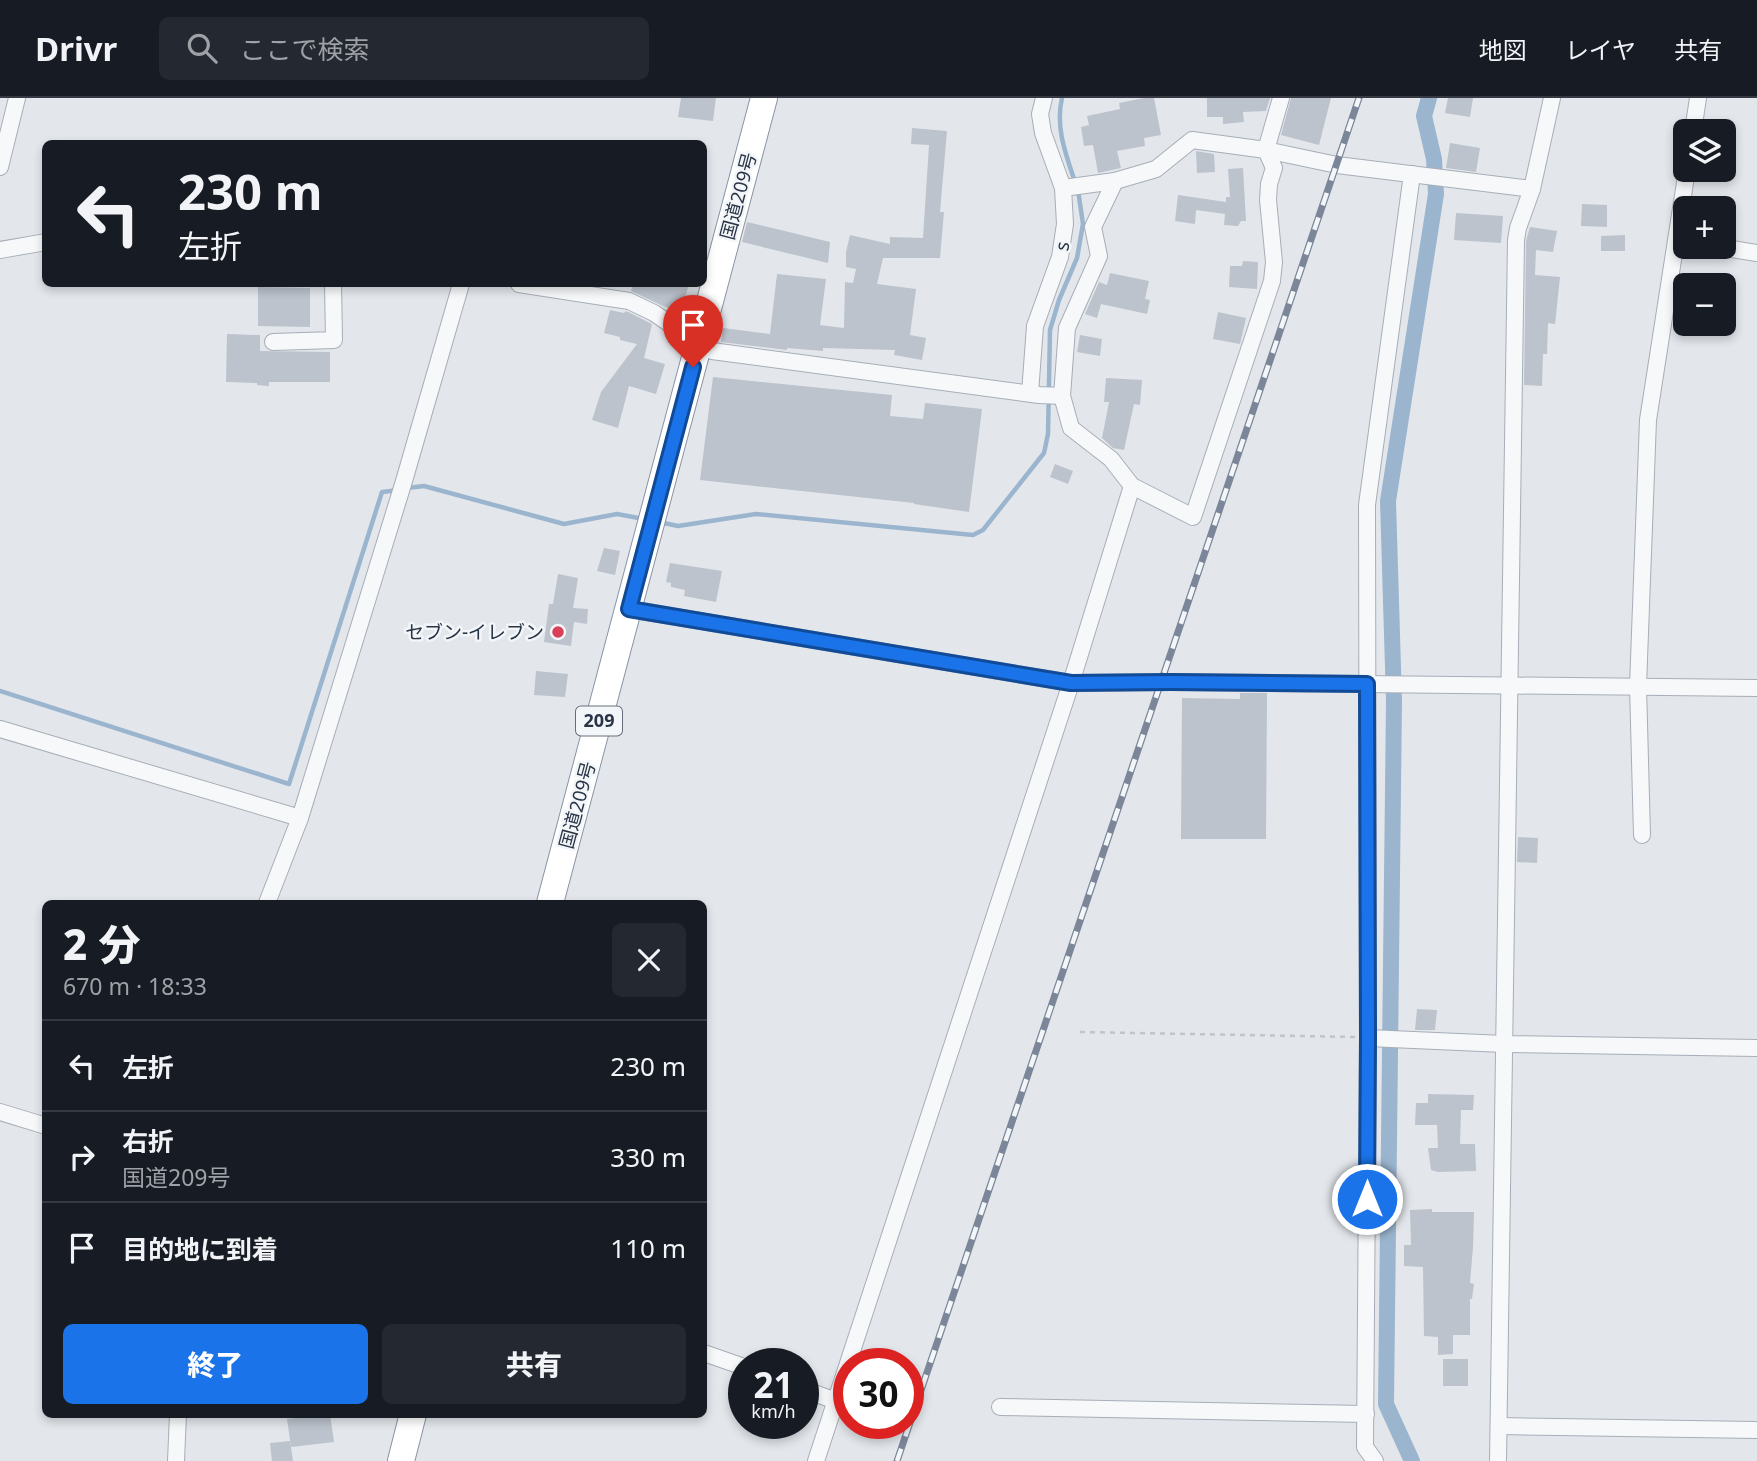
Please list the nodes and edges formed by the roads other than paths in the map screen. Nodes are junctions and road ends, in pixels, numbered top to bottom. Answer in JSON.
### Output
{"nodes":[{"id":1,"x":18,"y":98,"type":"edge"},
{"id":2,"x":764,"y":98,"type":"edge"},
{"id":3,"x":1044,"y":98,"type":"edge"},
{"id":4,"x":1281,"y":98,"type":"edge"},
{"id":5,"x":1552,"y":98,"type":"edge"},
{"id":6,"x":1698,"y":98,"type":"edge"},
{"id":7,"x":1695,"y":119,"type":"edge"},
{"id":8,"x":1266,"y":150,"type":"junction"},
{"id":9,"x":0,"y":167,"type":"edge"},
{"id":10,"x":1412,"y":174,"type":"junction"},
{"id":11,"x":1115,"y":181,"type":"junction"},
{"id":12,"x":1063,"y":188,"type":"junction"},
{"id":13,"x":1532,"y":189,"type":"junction"},
{"id":14,"x":42,"y":243,"type":"edge"},
{"id":15,"x":0,"y":250,"type":"edge"},
{"id":16,"x":1736,"y":250,"type":"edge"},
{"id":17,"x":1757,"y":253,"type":"edge"},
{"id":18,"x":1678,"y":259,"type":"edge"},
{"id":19,"x":333,"y":287,"type":"edge"},
{"id":20,"x":460,"y":287,"type":"edge"},
{"id":21,"x":538,"y":287,"type":"edge"},
{"id":22,"x":272,"y":342,"type":"dead end"},
{"id":23,"x":699,"y":344,"type":"junction"},
{"id":24,"x":1047,"y":395,"type":"junction"},
{"id":25,"x":1132,"y":486,"type":"junction"},
{"id":26,"x":629,"y":609,"type":"junction"},
{"id":27,"x":1071,"y":683,"type":"junction"},
{"id":28,"x":1367,"y":684,"type":"junction"},
{"id":29,"x":1510,"y":685,"type":"junction"},
{"id":30,"x":1638,"y":687,"type":"junction"},
{"id":31,"x":1757,"y":688,"type":"edge"},
{"id":32,"x":0,"y":729,"type":"edge"},
{"id":33,"x":300,"y":818,"type":"junction"},
{"id":34,"x":1642,"y":835,"type":"dead end"},
{"id":35,"x":268,"y":900,"type":"edge"},
{"id":36,"x":551,"y":900,"type":"edge"},
{"id":37,"x":1368,"y":1038,"type":"junction"},
{"id":38,"x":1504,"y":1044,"type":"junction"},
{"id":39,"x":1757,"y":1048,"type":"edge"},
{"id":40,"x":0,"y":1112,"type":"edge"},
{"id":41,"x":42,"y":1125,"type":"edge"},
{"id":42,"x":853,"y":1348,"type":"edge"},
{"id":43,"x":707,"y":1354,"type":"edge"},
{"id":44,"x":728,"y":1361,"type":"edge"},
{"id":45,"x":1000,"y":1407,"type":"dead end"},
{"id":46,"x":833,"y":1410,"type":"edge"},
{"id":47,"x":1366,"y":1414,"type":"junction"},
{"id":48,"x":178,"y":1418,"type":"edge"},
{"id":49,"x":413,"y":1418,"type":"edge"},
{"id":50,"x":1499,"y":1426,"type":"junction"},
{"id":51,"x":1757,"y":1430,"type":"edge"},
{"id":52,"x":176,"y":1461,"type":"edge"},
{"id":53,"x":401,"y":1461,"type":"edge"},
{"id":54,"x":816,"y":1461,"type":"edge"},
{"id":55,"x":1375,"y":1461,"type":"edge"},
{"id":56,"x":1498,"y":1461,"type":"edge"}],
"edges":[{"from":1,"to":9,"type":"street"},
{"from":2,"to":23,"type":"highway","name":"国道209号","number":"209"},
{"from":3,"to":12,"type":"street","name":"s"},
{"from":4,"to":8,"type":"street"},
{"from":5,"to":13,"type":"street"},
{"from":6,"to":7,"type":"street"},
{"from":8,"to":10,"type":"street"},
{"from":8,"to":11,"type":"street"},
{"from":8,"to":25,"type":"street"},
{"from":10,"to":13,"type":"street"},
{"from":10,"to":28,"type":"street"},
{"from":11,"to":12,"type":"street"},
{"from":11,"to":24,"type":"street"},
{"from":12,"to":24,"type":"street","name":"s"},
{"from":13,"to":29,"type":"street"},
{"from":14,"to":15,"type":"street"},
{"from":16,"to":17,"type":"street"},
{"from":18,"to":30,"type":"street"},
{"from":19,"to":22,"type":"street"},
{"from":20,"to":33,"type":"street"},
{"from":21,"to":23,"type":"street"},
{"from":23,"to":24,"type":"street"},
{"from":23,"to":26,"type":"highway","name":"国道209号","number":"209"},
{"from":24,"to":25,"type":"street"},
{"from":25,"to":27,"type":"street"},
{"from":26,"to":27,"type":"street"},
{"from":26,"to":36,"type":"highway","name":"国道209号","number":"209"},
{"from":27,"to":28,"type":"street"},
{"from":27,"to":42,"type":"street"},
{"from":28,"to":29,"type":"street"},
{"from":28,"to":37,"type":"street"},
{"from":29,"to":30,"type":"street"},
{"from":29,"to":38,"type":"street"},
{"from":30,"to":31,"type":"street"},
{"from":30,"to":34,"type":"street"},
{"from":32,"to":33,"type":"street"},
{"from":33,"to":35,"type":"street"},
{"from":37,"to":38,"type":"street"},
{"from":37,"to":47,"type":"street"},
{"from":38,"to":39,"type":"street"},
{"from":38,"to":50,"type":"street"},
{"from":40,"to":41,"type":"street"},
{"from":43,"to":44,"type":"street"},
{"from":45,"to":47,"type":"street"},
{"from":46,"to":54,"type":"street"},
{"from":47,"to":55,"type":"street"},
{"from":48,"to":52,"type":"street"},
{"from":49,"to":53,"type":"highway"},
{"from":50,"to":51,"type":"street"},
{"from":50,"to":56,"type":"street"}]}
